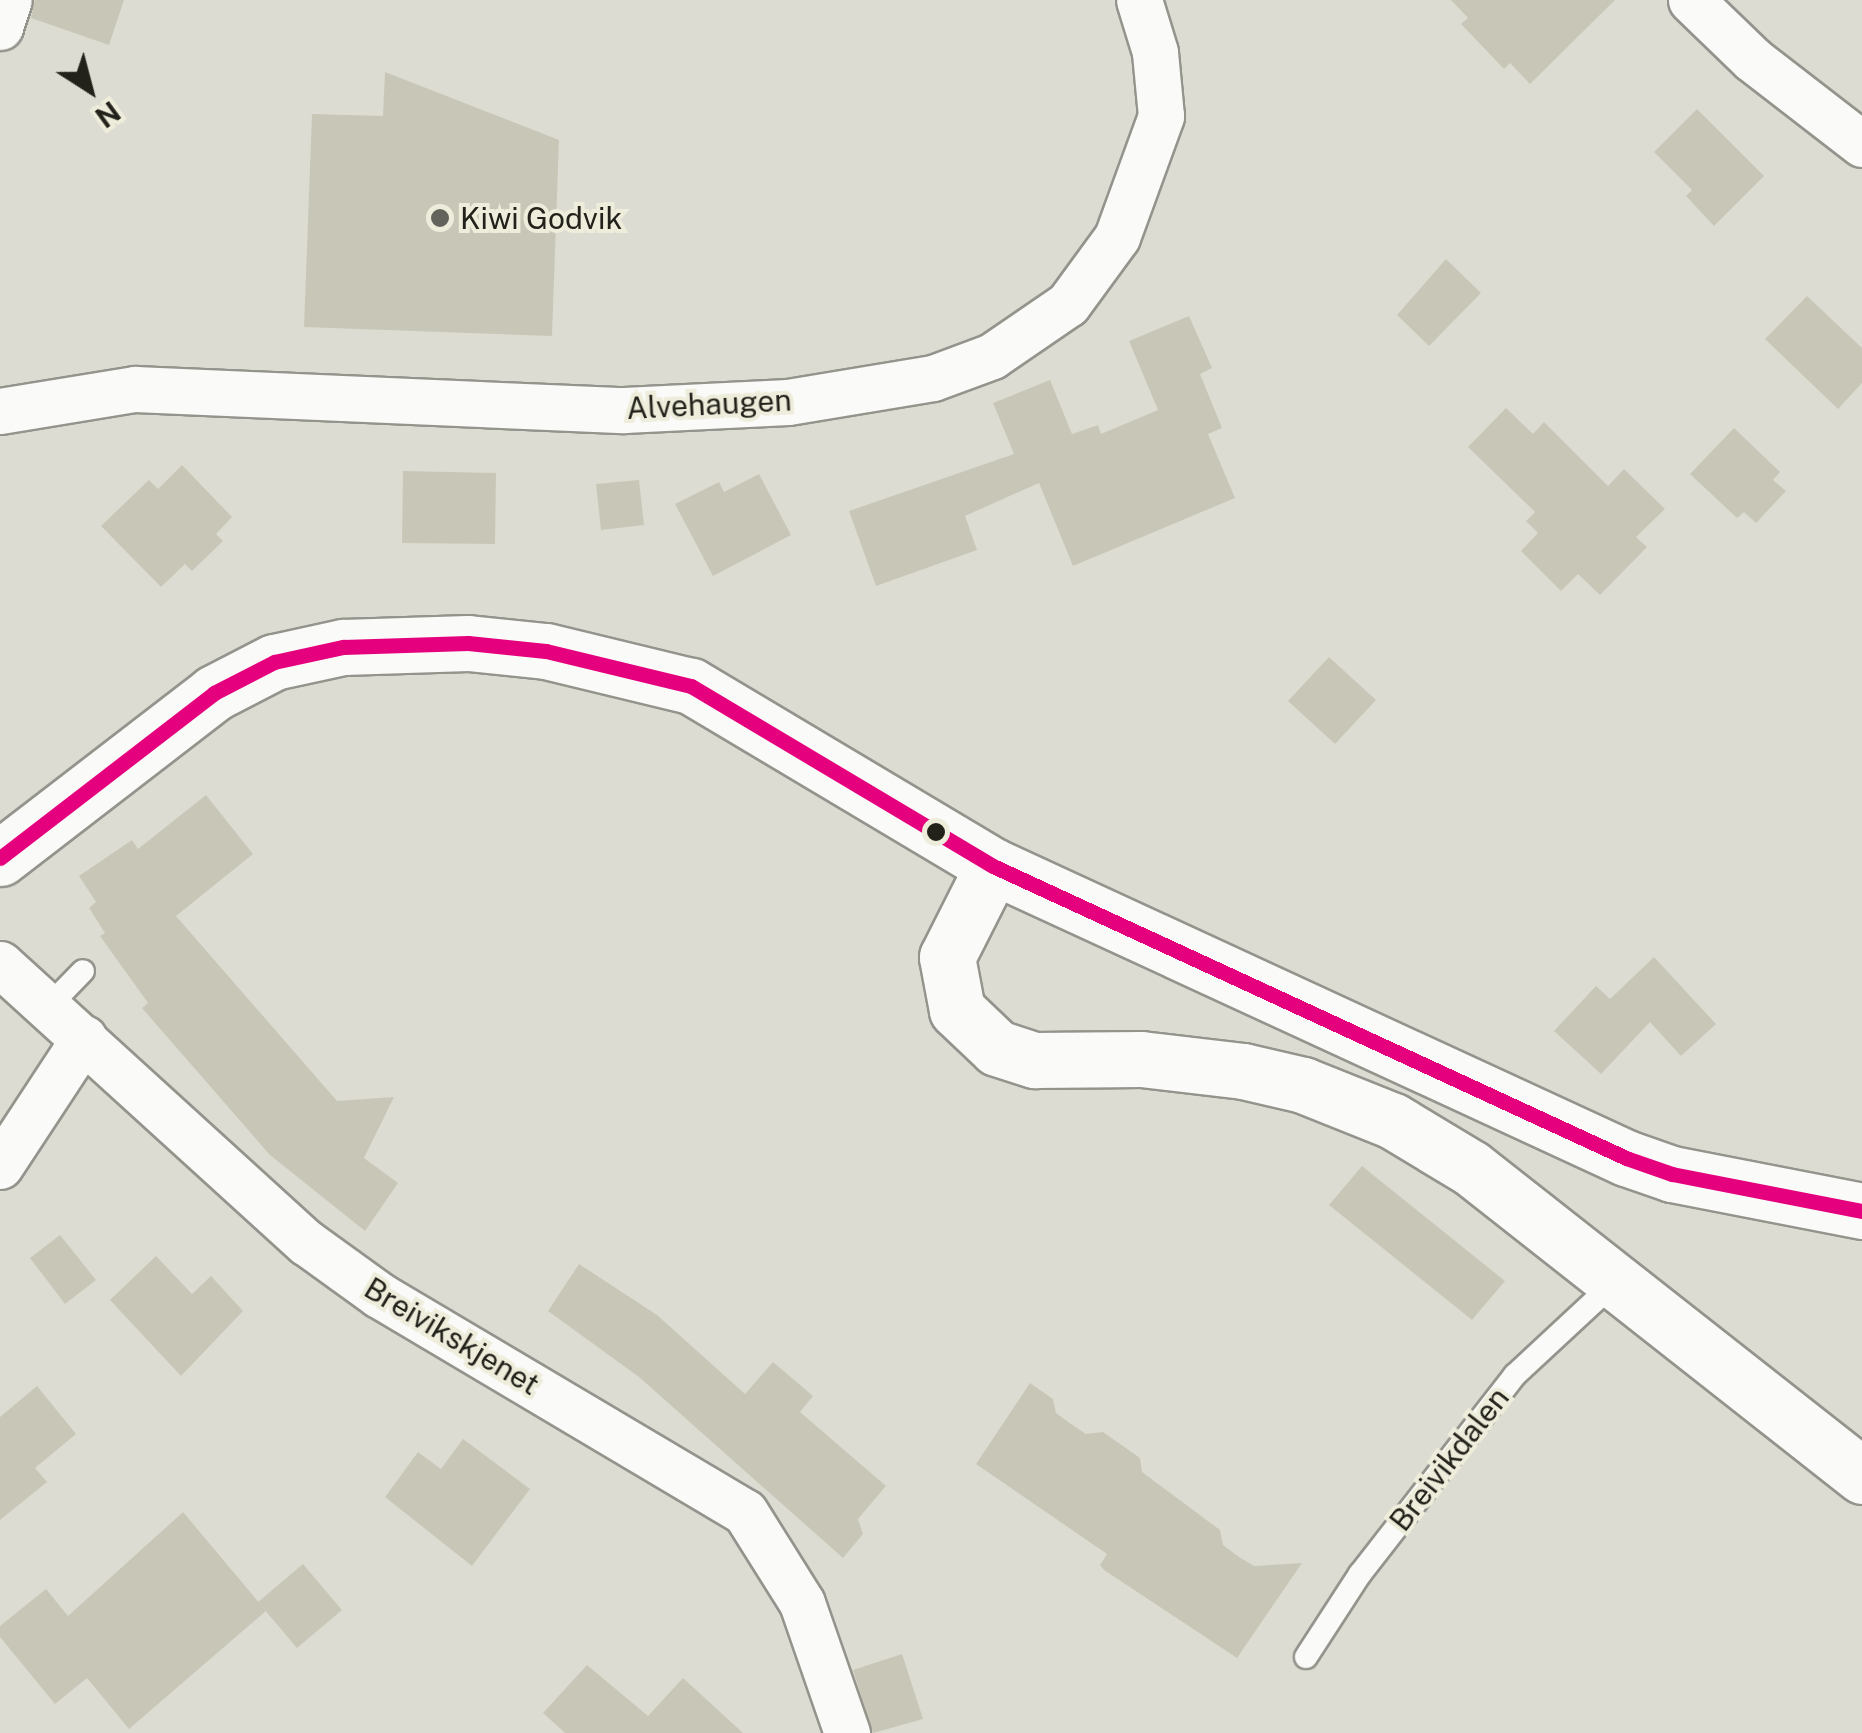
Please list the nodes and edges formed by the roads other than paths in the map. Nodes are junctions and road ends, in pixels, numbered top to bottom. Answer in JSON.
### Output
{"nodes":[{"id":1,"x":9,"y":0,"type":"edge"},
{"id":2,"x":1139,"y":0,"type":"edge"},
{"id":3,"x":1691,"y":0,"type":"edge"},
{"id":4,"x":0,"y":27,"type":"edge"},
{"id":5,"x":1862,"y":144,"type":"edge"},
{"id":6,"x":0,"y":412,"type":"edge"},
{"id":7,"x":0,"y":858,"type":"edge"},
{"id":8,"x":993,"y":866,"type":"junction"},
{"id":9,"x":0,"y":964,"type":"edge"},
{"id":10,"x":83,"y":971,"type":"dead end"},
{"id":11,"x":48,"y":1006,"type":"junction"},
{"id":12,"x":84,"y":1038,"type":"junction"},
{"id":13,"x":0,"y":1166,"type":"edge"},
{"id":14,"x":1862,"y":1211,"type":"edge"},
{"id":15,"x":1616,"y":1281,"type":"junction"},
{"id":16,"x":1862,"y":1476,"type":"edge"},
{"id":17,"x":1306,"y":1657,"type":"dead end"},
{"id":18,"x":847,"y":1733,"type":"edge"}],
"edges":[{"from":1,"to":4,"type":"street"},
{"from":2,"to":6,"type":"street","name":"Alvehaugen"},
{"from":3,"to":5,"type":"street"},
{"from":7,"to":8,"type":"main road"},
{"from":8,"to":14,"type":"main road"},
{"from":8,"to":15,"type":"main road"},
{"from":9,"to":11,"type":"street","name":"Breivikskjenet"},
{"from":10,"to":11,"type":"lane"},
{"from":11,"to":12,"type":"street","name":"Breivikskjenet"},
{"from":12,"to":13,"type":"street"},
{"from":12,"to":18,"type":"street","name":"Breivikskjenet"},
{"from":15,"to":16,"type":"main road"},
{"from":15,"to":17,"type":"lane","name":"Breivikdalen"}]}
